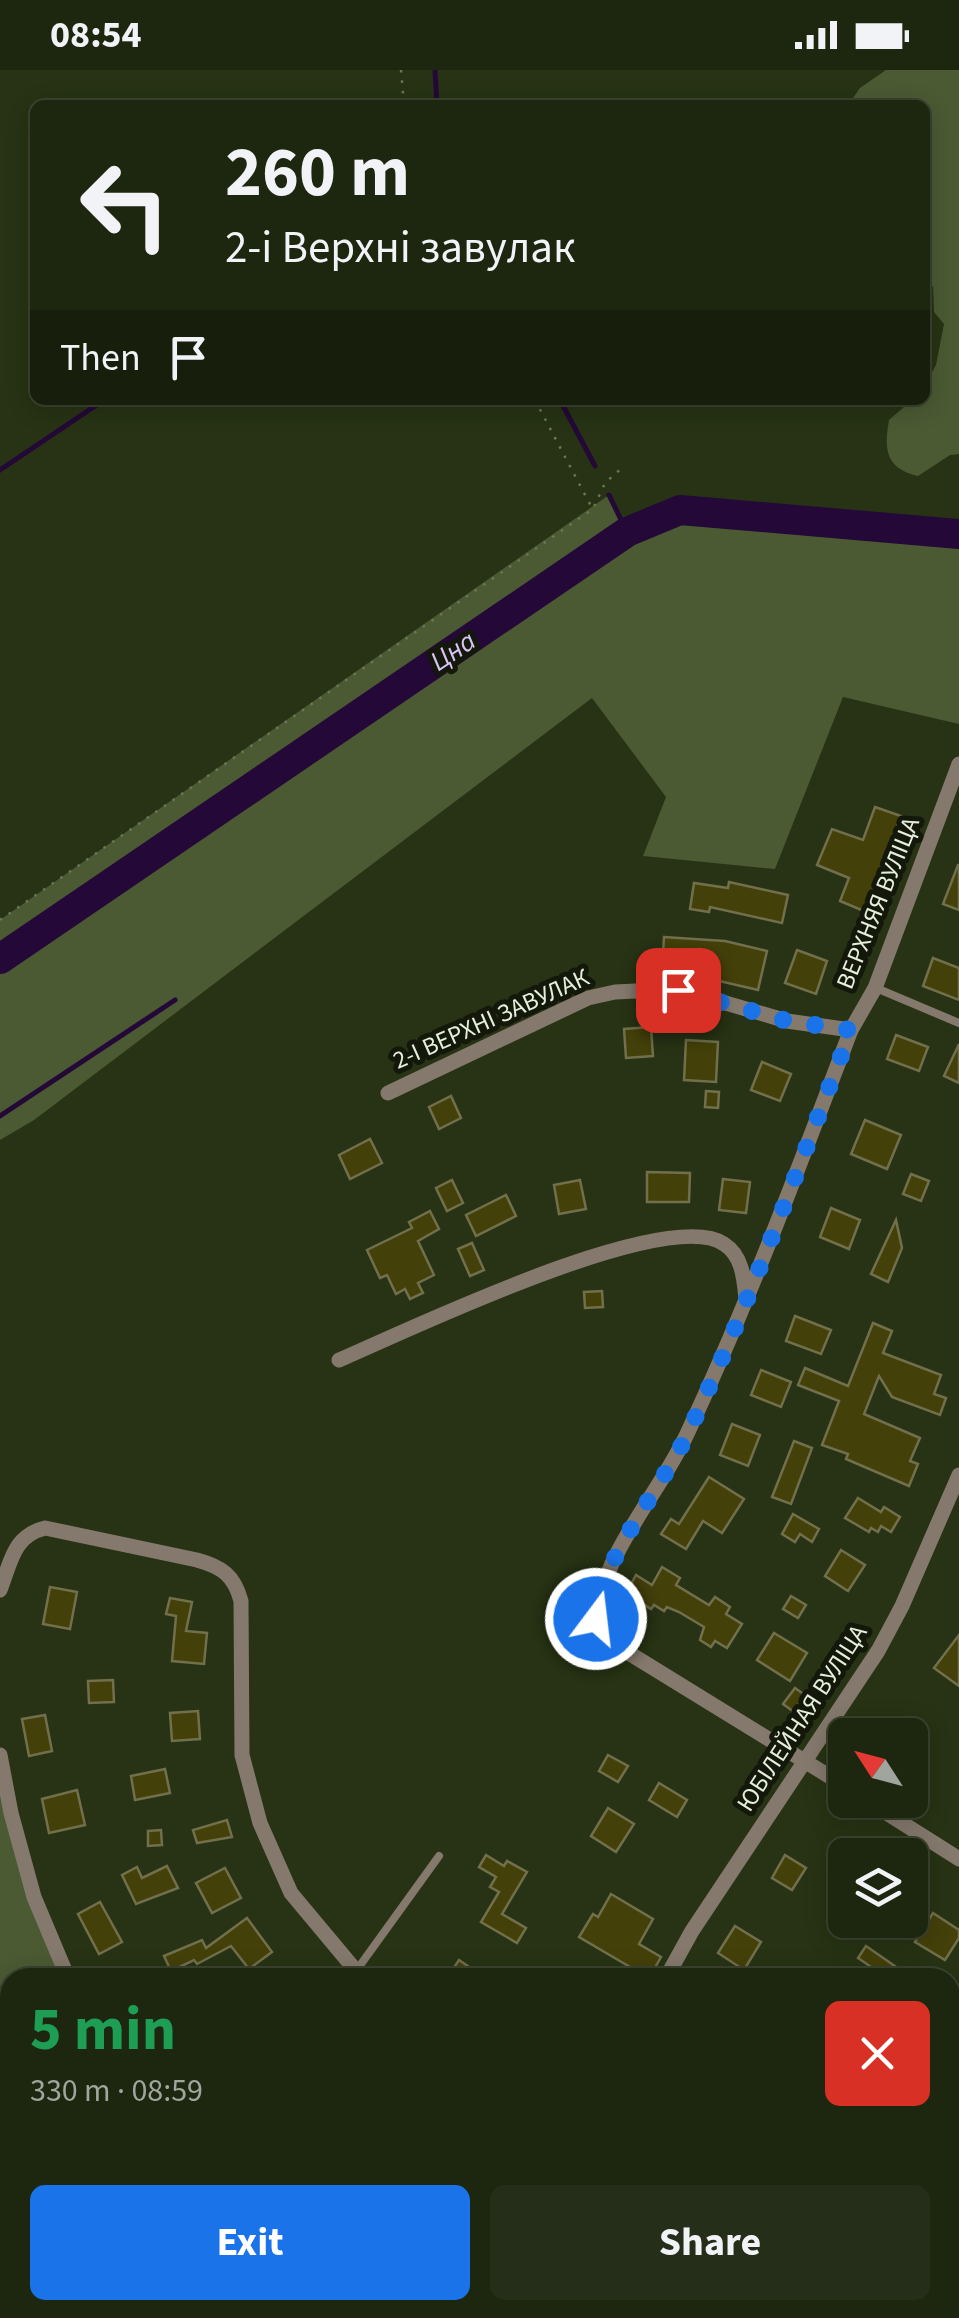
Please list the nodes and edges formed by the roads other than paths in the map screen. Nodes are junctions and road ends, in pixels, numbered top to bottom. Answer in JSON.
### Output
{"nodes":[{"id":1,"x":959,"y":764,"type":"edge"},
{"id":2,"x":876,"y":988,"type":"junction"},
{"id":3,"x":959,"y":1023,"type":"edge"},
{"id":4,"x":851,"y":1030,"type":"junction"},
{"id":5,"x":388,"y":1093,"type":"dead end"},
{"id":6,"x":746,"y":1303,"type":"junction"},
{"id":7,"x":340,"y":1360,"type":"dead end"},
{"id":8,"x":959,"y":1475,"type":"edge"},
{"id":9,"x":0,"y":1590,"type":"edge"},
{"id":10,"x":0,"y":1755,"type":"edge"},
{"id":11,"x":805,"y":1761,"type":"junction"},
{"id":12,"x":828,"y":1775,"type":"edge"},
{"id":13,"x":894,"y":1818,"type":"edge"},
{"id":14,"x":439,"y":1856,"type":"dead end"},
{"id":15,"x":959,"y":1859,"type":"edge"},
{"id":16,"x":64,"y":1968,"type":"edge"},
{"id":17,"x":355,"y":1968,"type":"edge"},
{"id":18,"x":364,"y":1968,"type":"edge"},
{"id":19,"x":672,"y":1968,"type":"edge"}],
"edges":[{"from":1,"to":2,"type":"street","name":"ВЕРХНЯЯ ВУЛІЦА"},
{"from":2,"to":3,"type":"lane"},
{"from":2,"to":4,"type":"street","name":"ВЕРХНЯЯ ВУЛІЦА"},
{"from":4,"to":5,"type":"street","name":"2-І ВЕРХНІ ЗАВУЛАК"},
{"from":4,"to":6,"type":"street","name":"ВЕРХНЯЯ ВУЛІЦА"},
{"from":6,"to":7,"type":"street"},
{"from":6,"to":11,"type":"street","name":"ВЕРХНЯЯ ВУЛІЦА"},
{"from":8,"to":11,"type":"street","name":"ЮБІЛЕЙНАЯ ВУЛІЦА"},
{"from":9,"to":17,"type":"street"},
{"from":10,"to":16,"type":"street"},
{"from":11,"to":12,"type":"street"},
{"from":11,"to":19,"type":"street","name":"ЮБІЛЕЙНАЯ ВУЛІЦА"},
{"from":13,"to":15,"type":"street"},
{"from":14,"to":18,"type":"lane"}]}
